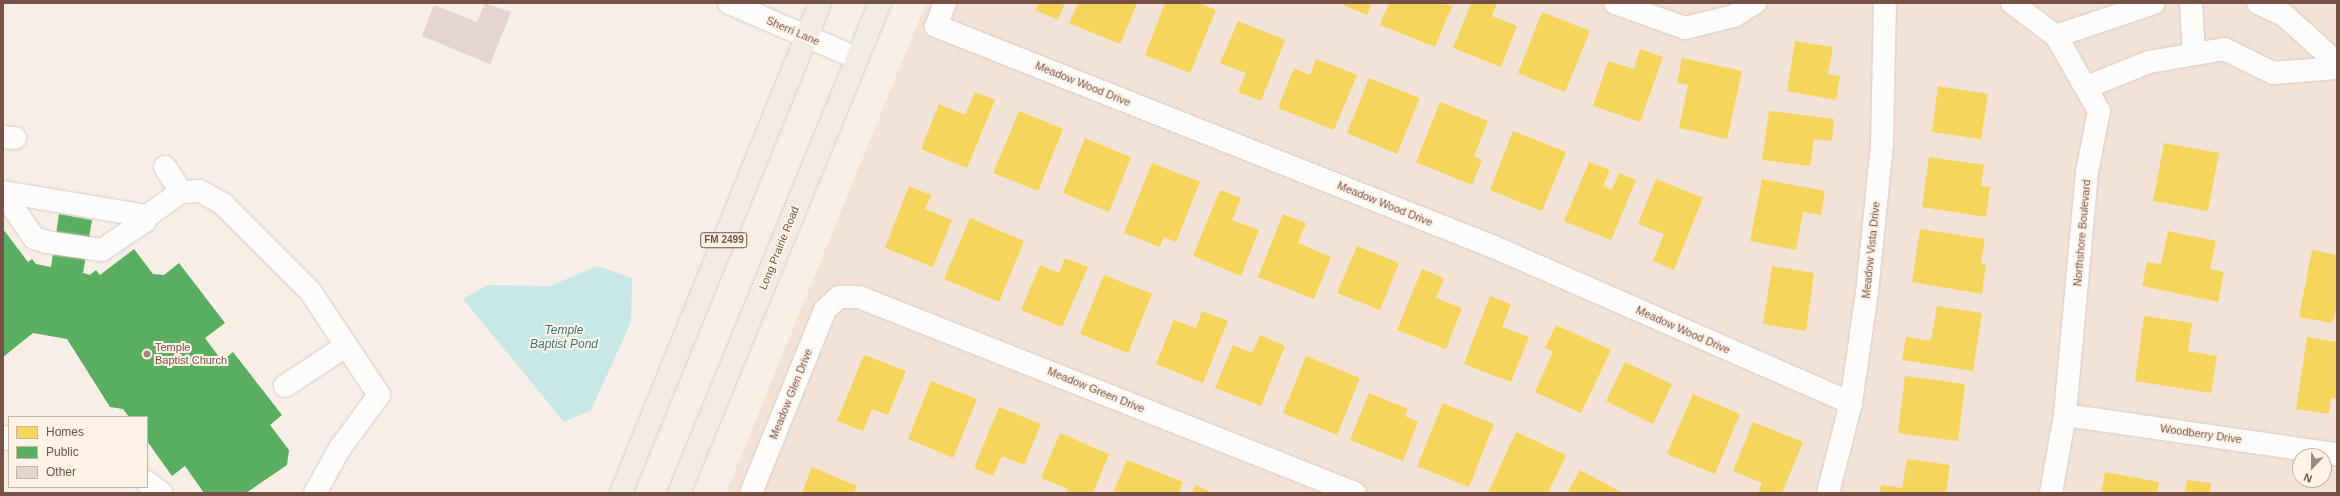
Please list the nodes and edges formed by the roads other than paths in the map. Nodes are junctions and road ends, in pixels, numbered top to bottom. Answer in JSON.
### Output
{"nodes":[{"id":1,"x":729,"y":3,"type":"edge"},
{"id":2,"x":820,"y":3,"type":"edge"},
{"id":3,"x":880,"y":3,"type":"edge"},
{"id":4,"x":946,"y":3,"type":"edge"},
{"id":5,"x":1615,"y":3,"type":"edge"},
{"id":6,"x":1755,"y":3,"type":"edge"},
{"id":7,"x":1885,"y":3,"type":"edge"},
{"id":8,"x":2012,"y":3,"type":"edge"},
{"id":9,"x":2154,"y":3,"type":"edge"},
{"id":10,"x":2191,"y":3,"type":"edge"},
{"id":11,"x":2258,"y":3,"type":"edge"},
{"id":12,"x":2056,"y":36,"type":"junction"},
{"id":13,"x":806,"y":37,"type":"junction"},
{"id":14,"x":2194,"y":54,"type":"junction"},
{"id":15,"x":857,"y":58,"type":"junction"},
{"id":16,"x":2337,"y":63,"type":"edge"},
{"id":17,"x":2337,"y":68,"type":"edge"},
{"id":18,"x":2087,"y":87,"type":"junction"},
{"id":19,"x":165,"y":167,"type":"dead end"},
{"id":20,"x":3,"y":192,"type":"edge"},
{"id":21,"x":181,"y":192,"type":"junction"},
{"id":22,"x":24,"y":196,"type":"junction"},
{"id":23,"x":138,"y":214,"type":"junction"},
{"id":24,"x":836,"y":300,"type":"joint"},
{"id":25,"x":346,"y":346,"type":"junction"},
{"id":26,"x":285,"y":386,"type":"dead end"},
{"id":27,"x":1851,"y":403,"type":"junction"},
{"id":28,"x":2064,"y":415,"type":"junction"},
{"id":29,"x":2337,"y":454,"type":"edge"},
{"id":30,"x":148,"y":483,"type":"edge"},
{"id":31,"x":161,"y":493,"type":"edge"},
{"id":32,"x":315,"y":493,"type":"edge"},
{"id":33,"x":621,"y":493,"type":"edge"},
{"id":34,"x":679,"y":493,"type":"edge"},
{"id":35,"x":751,"y":493,"type":"edge"},
{"id":36,"x":1355,"y":493,"type":"edge"},
{"id":37,"x":1828,"y":493,"type":"edge"},
{"id":38,"x":2051,"y":493,"type":"edge"}],
"edges":[{"from":1,"to":13,"type":"street","name":"Sherri Lane"},
{"from":2,"to":13,"type":"main road","number":"FM 2499"},
{"from":3,"to":15,"type":"main road","name":"Long Prairie Road"},
{"from":4,"to":27,"type":"street","name":"Meadow Wood Drive"},
{"from":5,"to":6,"type":"street"},
{"from":7,"to":27,"type":"street","name":"Meadow Vista Drive"},
{"from":8,"to":12,"type":"street"},
{"from":9,"to":12,"type":"street"},
{"from":10,"to":14,"type":"street"},
{"from":11,"to":16,"type":"street"},
{"from":12,"to":18,"type":"street","name":"Northshore Boulevard"},
{"from":13,"to":15,"type":"street","name":"Sherri Lane"},
{"from":13,"to":33,"type":"main road","number":"FM 2499"},
{"from":14,"to":17,"type":"street"},
{"from":14,"to":18,"type":"street"},
{"from":15,"to":34,"type":"main road","name":"Long Prairie Road"},
{"from":18,"to":28,"type":"street","name":"Northshore Boulevard"},
{"from":19,"to":21,"type":"street"},
{"from":20,"to":22,"type":"street"},
{"from":20,"to":23,"type":"street"},
{"from":21,"to":23,"type":"street"},
{"from":21,"to":25,"type":"street"},
{"from":22,"to":23,"type":"street"},
{"from":22,"to":23,"type":"street"},
{"from":24,"to":35,"type":"street","name":"Meadow Glen Drive"},
{"from":24,"to":36,"type":"street","name":"Meadow Green Drive"},
{"from":25,"to":26,"type":"street"},
{"from":25,"to":32,"type":"street"},
{"from":27,"to":37,"type":"street","name":"Meadow Vista Drive"},
{"from":28,"to":29,"type":"street","name":"Woodberry Drive"},
{"from":28,"to":38,"type":"street","name":"Northshore Boulevard"},
{"from":30,"to":31,"type":"street"}]}
